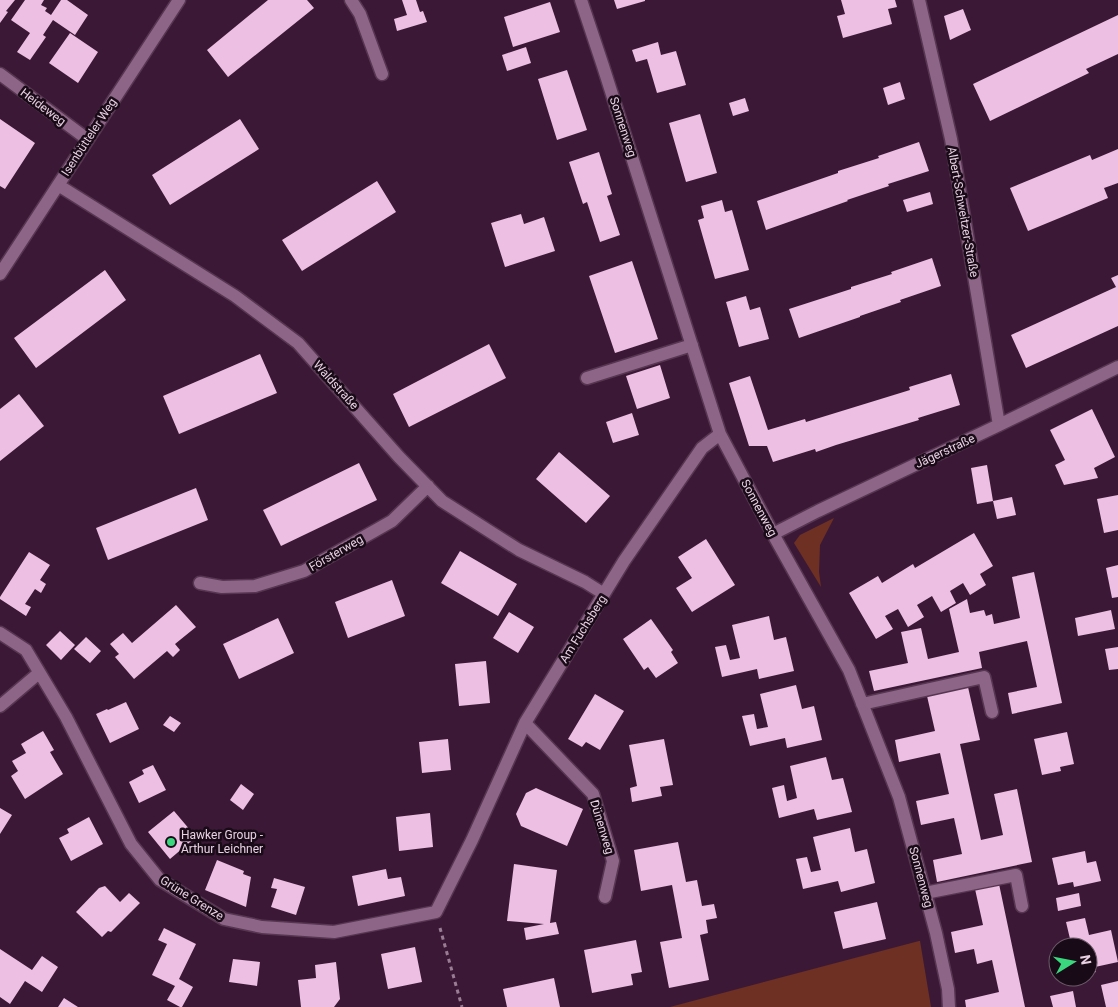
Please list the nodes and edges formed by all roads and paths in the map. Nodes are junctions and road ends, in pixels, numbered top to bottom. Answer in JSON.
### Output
{"nodes":[{"id":1,"x":179,"y":0,"type":"edge"},
{"id":2,"x":351,"y":0,"type":"edge"},
{"id":3,"x":581,"y":0,"type":"edge"},
{"id":4,"x":919,"y":0,"type":"edge"},
{"id":5,"x":0,"y":74,"type":"edge"},
{"id":6,"x":382,"y":74,"type":"dead end"},
{"id":7,"x":87,"y":139,"type":"junction"},
{"id":8,"x":58,"y":184,"type":"junction"},
{"id":9,"x":0,"y":274,"type":"edge"},
{"id":10,"x":692,"y":345,"type":"junction"},
{"id":11,"x":1118,"y":367,"type":"edge"},
{"id":12,"x":587,"y":378,"type":"dead end"},
{"id":13,"x":999,"y":425,"type":"junction"},
{"id":14,"x":720,"y":434,"type":"junction"},
{"id":15,"x":428,"y":486,"type":"junction"},
{"id":16,"x":772,"y":534,"type":"junction"},
{"id":17,"x":200,"y":583,"type":"dead end"},
{"id":18,"x":604,"y":594,"type":"junction"},
{"id":19,"x":0,"y":633,"type":"edge"},
{"id":20,"x":39,"y":673,"type":"junction"},
{"id":21,"x":862,"y":704,"type":"junction"},
{"id":22,"x":0,"y":706,"type":"edge"},
{"id":23,"x":992,"y":712,"type":"dead end"},
{"id":24,"x":524,"y":724,"type":"junction"},
{"id":25,"x":925,"y":893,"type":"junction"},
{"id":26,"x":605,"y":897,"type":"dead end"},
{"id":27,"x":1022,"y":906,"type":"dead end"},
{"id":28,"x":436,"y":912,"type":"junction"},
{"id":29,"x":462,"y":1007,"type":"edge"},
{"id":30,"x":949,"y":1007,"type":"edge"}],
"edges":[{"from":1,"to":7,"type":"street","name":"Isenbütteler Weg"},
{"from":2,"to":6,"type":"street"},
{"from":3,"to":10,"type":"street","name":"Sonnenweg"},
{"from":4,"to":13,"type":"street","name":"Albert-Schweitzer-Straße"},
{"from":5,"to":7,"type":"street","name":"Heideweg"},
{"from":7,"to":8,"type":"street","name":"Isenbütteler Weg"},
{"from":8,"to":9,"type":"street","name":"Isenbütteler Weg"},
{"from":8,"to":15,"type":"street","name":"Waldstraße"},
{"from":10,"to":12,"type":"street"},
{"from":10,"to":14,"type":"street","name":"Sonnenweg"},
{"from":11,"to":13,"type":"street","name":"Jägerstraße"},
{"from":13,"to":16,"type":"street","name":"Jägerstraße"},
{"from":14,"to":16,"type":"street","name":"Sonnenweg"},
{"from":14,"to":18,"type":"street","name":"Am Fuchsberg"},
{"from":15,"to":17,"type":"street","name":"Försterweg"},
{"from":15,"to":18,"type":"street","name":"Waldstraße"},
{"from":16,"to":21,"type":"street","name":"Sonnenweg"},
{"from":18,"to":24,"type":"street","name":"Am Fuchsberg"},
{"from":19,"to":20,"type":"street","name":"Grüne Grenze"},
{"from":20,"to":22,"type":"street"},
{"from":20,"to":28,"type":"street","name":"Grüne Grenze"},
{"from":21,"to":23,"type":"street"},
{"from":21,"to":25,"type":"street","name":"Sonnenweg"},
{"from":24,"to":26,"type":"street","name":"Dünenweg"},
{"from":24,"to":28,"type":"street","name":"Am Fuchsberg"},
{"from":25,"to":27,"type":"street"},
{"from":25,"to":30,"type":"street","name":"Sonnenweg"},
{"from":28,"to":29,"type":"path"}]}
